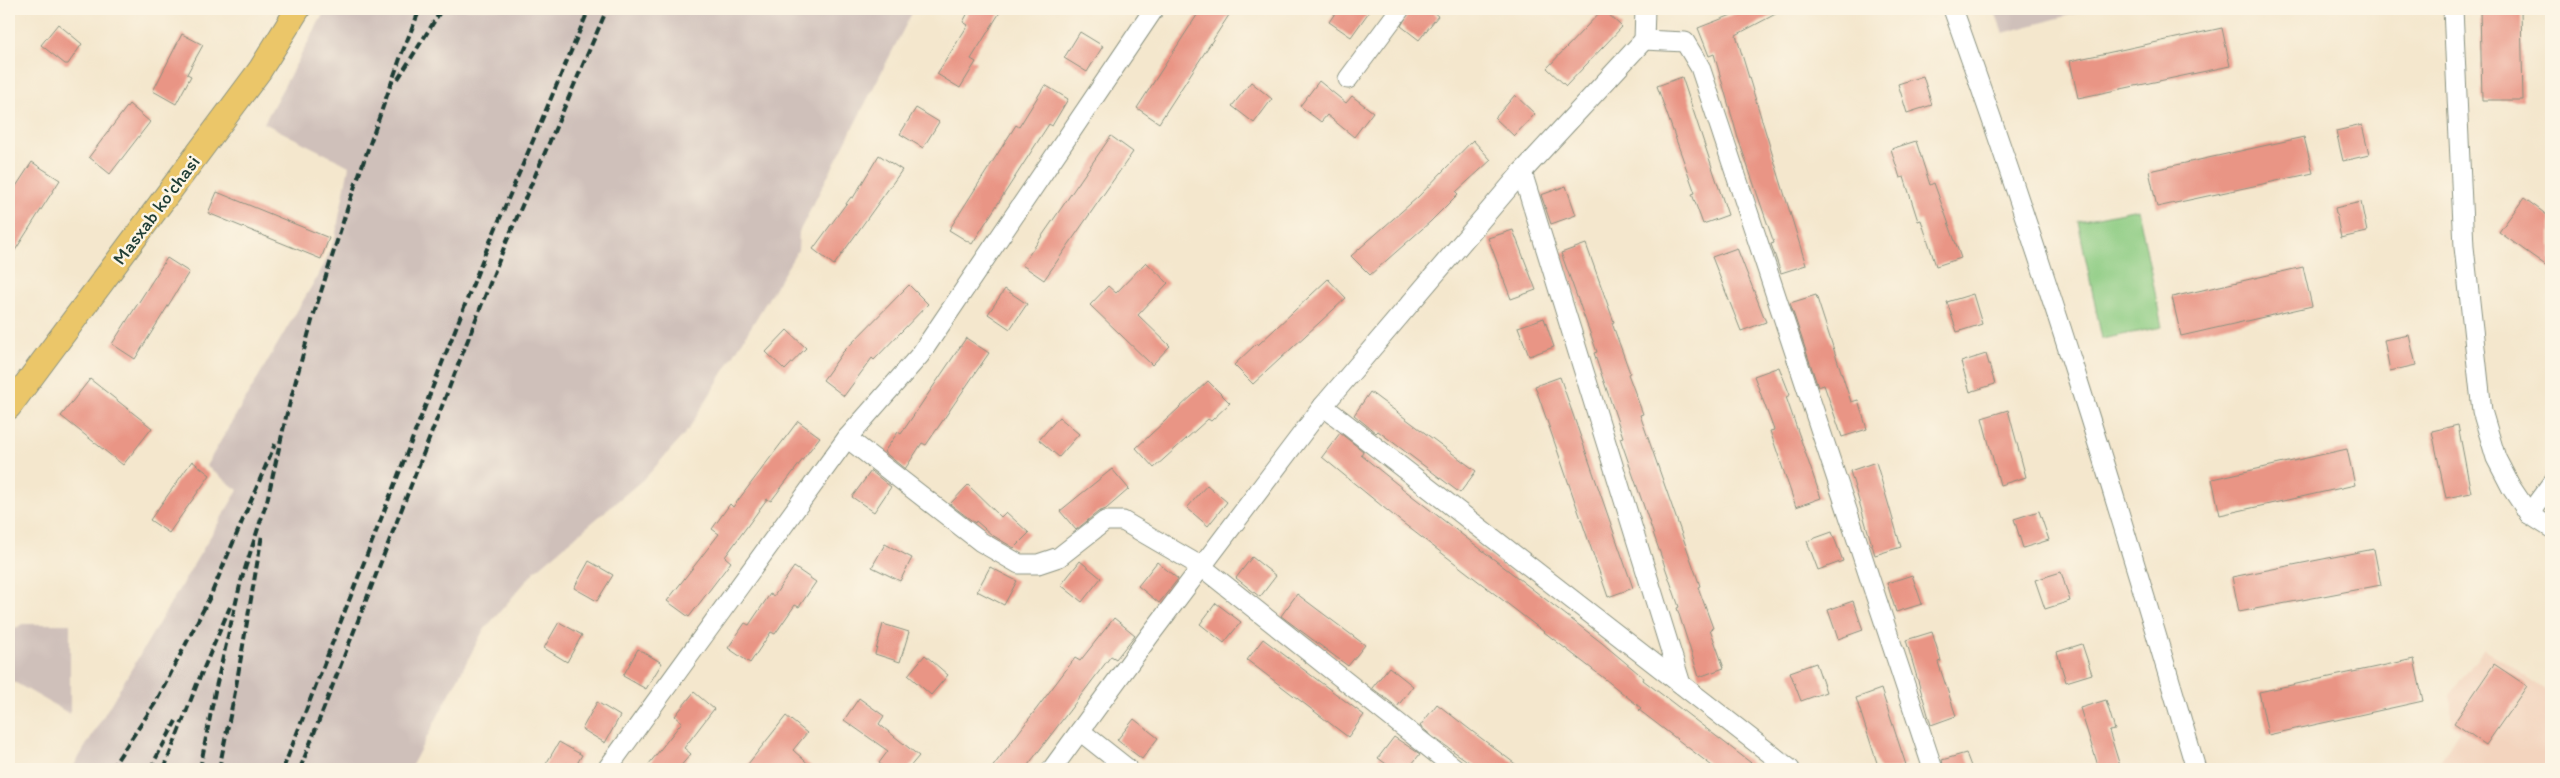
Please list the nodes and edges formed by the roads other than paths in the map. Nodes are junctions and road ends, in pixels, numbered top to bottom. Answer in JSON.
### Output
{"nodes":[{"id":1,"x":298,"y":9,"type":"edge"},
{"id":2,"x":1154,"y":9,"type":"edge"},
{"id":3,"x":1400,"y":9,"type":"edge"},
{"id":4,"x":1645,"y":9,"type":"edge"},
{"id":5,"x":1953,"y":9,"type":"edge"},
{"id":6,"x":2453,"y":9,"type":"edge"},
{"id":7,"x":1644,"y":40,"type":"junction"},
{"id":8,"x":1348,"y":78,"type":"dead end"},
{"id":9,"x":1522,"y":172,"type":"junction"},
{"id":10,"x":1323,"y":406,"type":"junction"},
{"id":11,"x":9,"y":407,"type":"edge"},
{"id":12,"x":847,"y":438,"type":"junction"},
{"id":13,"x":2551,"y":484,"type":"edge"},
{"id":14,"x":2529,"y":514,"type":"junction"},
{"id":15,"x":2551,"y":528,"type":"edge"},
{"id":16,"x":1202,"y":567,"type":"junction"},
{"id":17,"x":1682,"y":684,"type":"junction"},
{"id":18,"x":1080,"y":731,"type":"junction"},
{"id":19,"x":607,"y":769,"type":"edge"},
{"id":20,"x":1052,"y":769,"type":"edge"},
{"id":21,"x":1128,"y":769,"type":"edge"},
{"id":22,"x":1456,"y":769,"type":"edge"},
{"id":23,"x":1790,"y":769,"type":"edge"},
{"id":24,"x":1934,"y":769,"type":"edge"},
{"id":25,"x":2196,"y":769,"type":"edge"}],
"edges":[{"from":1,"to":11,"type":"main road","name":"Masxab ko'chasi"},
{"from":2,"to":12,"type":"street"},
{"from":3,"to":8,"type":"street"},
{"from":4,"to":7,"type":"street"},
{"from":5,"to":25,"type":"street"},
{"from":6,"to":14,"type":"street"},
{"from":7,"to":9,"type":"street"},
{"from":7,"to":24,"type":"street"},
{"from":9,"to":10,"type":"street"},
{"from":9,"to":17,"type":"street"},
{"from":10,"to":16,"type":"street"},
{"from":10,"to":17,"type":"street"},
{"from":12,"to":16,"type":"street"},
{"from":12,"to":19,"type":"street"},
{"from":13,"to":14,"type":"street"},
{"from":14,"to":15,"type":"street"},
{"from":16,"to":18,"type":"street"},
{"from":16,"to":22,"type":"street"},
{"from":17,"to":23,"type":"street"},
{"from":18,"to":20,"type":"street"},
{"from":18,"to":21,"type":"street"}]}
